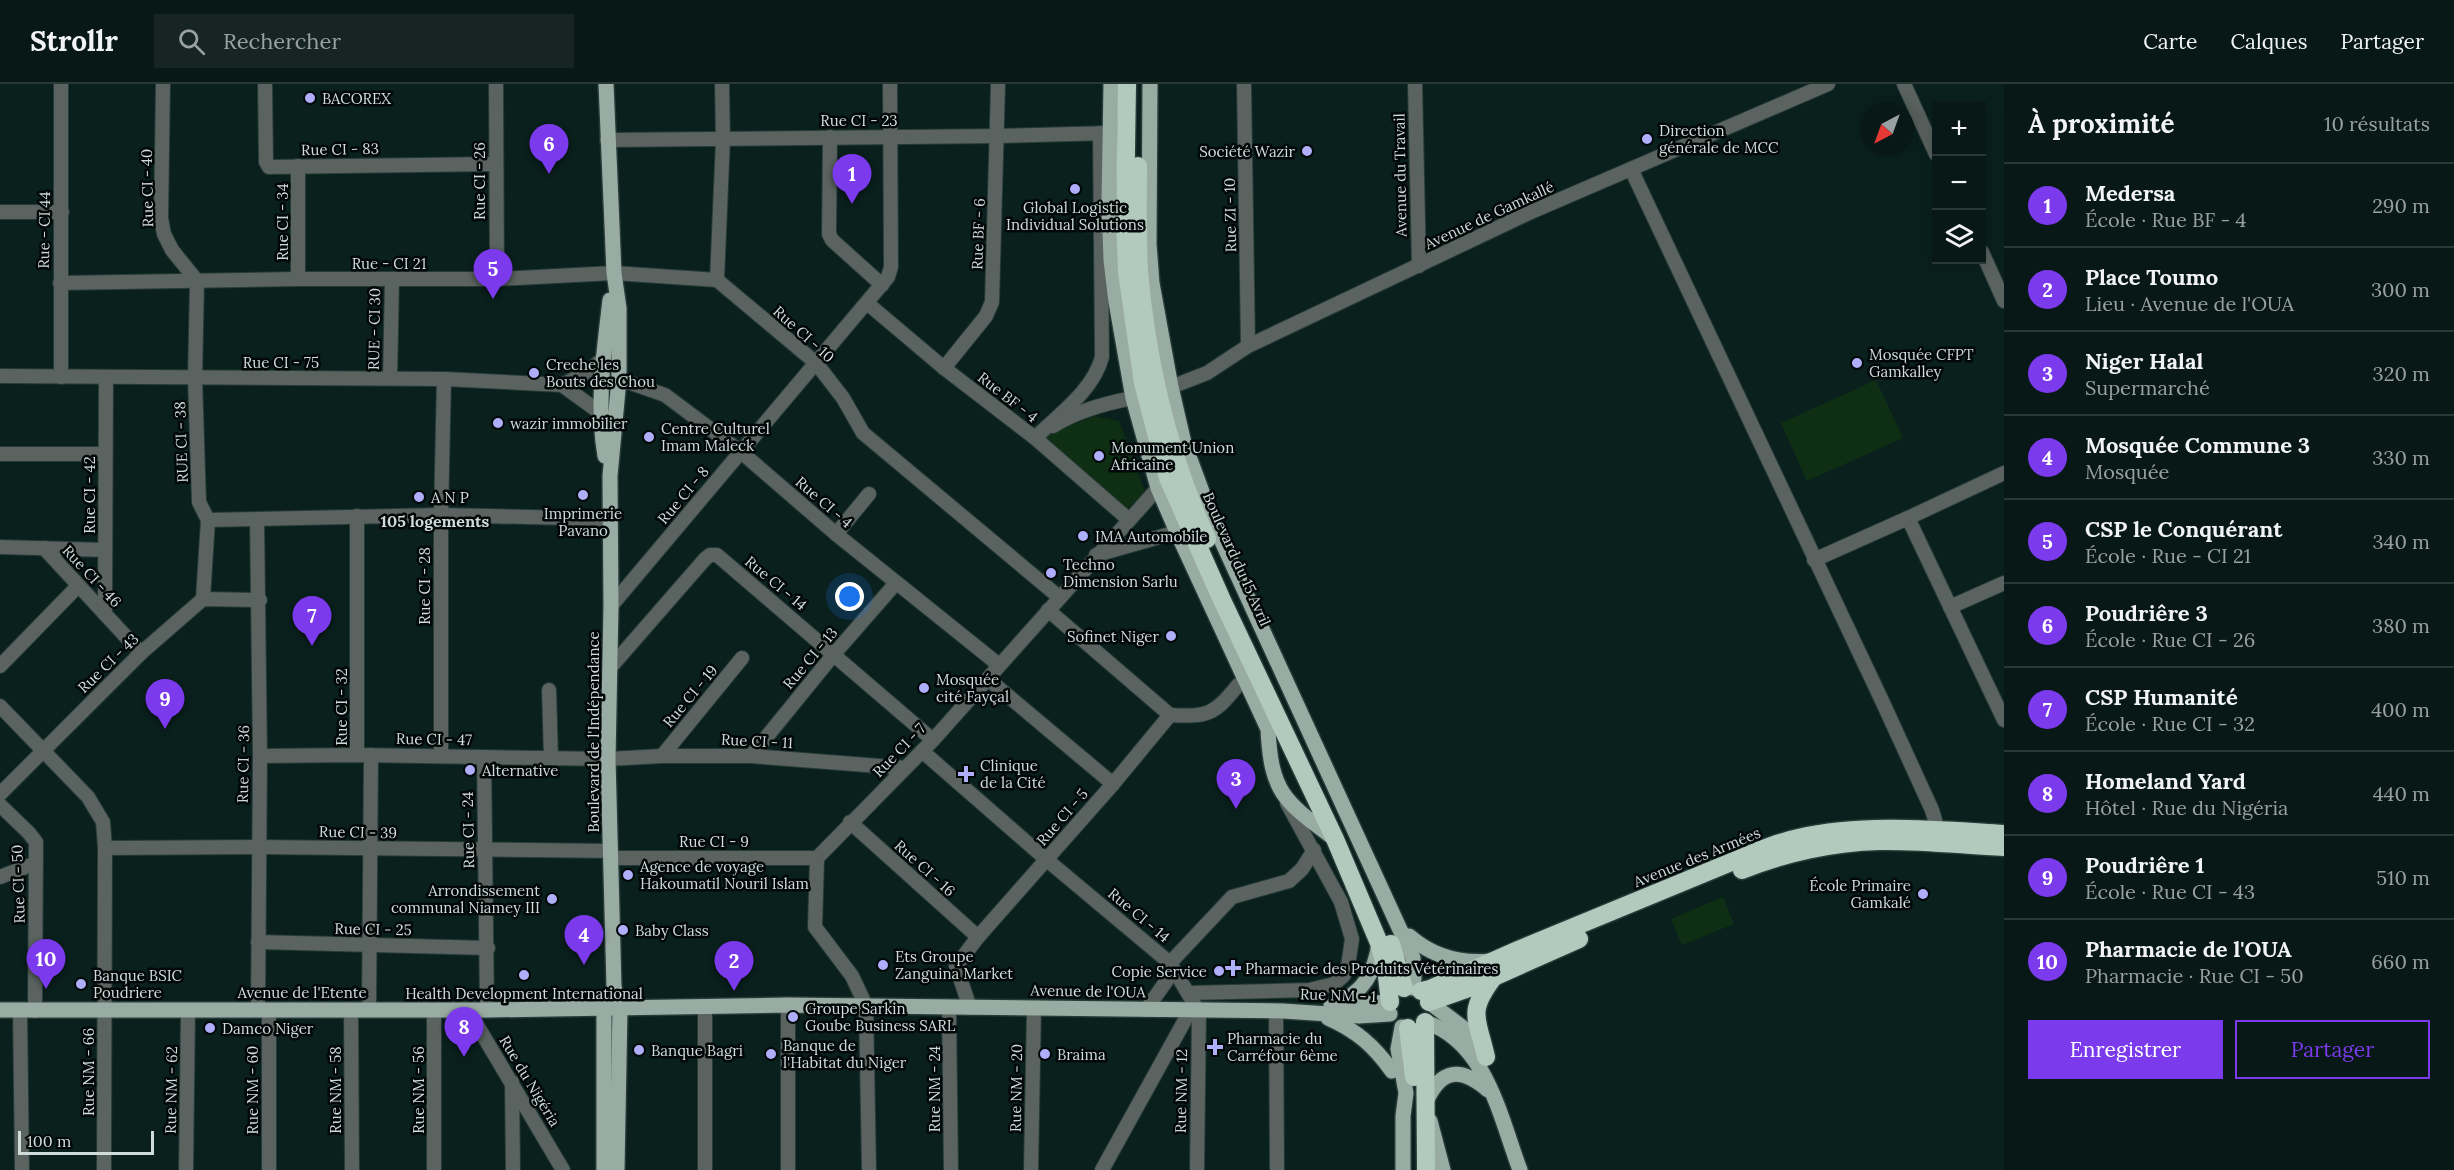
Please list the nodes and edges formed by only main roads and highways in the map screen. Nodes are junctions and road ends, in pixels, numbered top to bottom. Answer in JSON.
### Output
{"nodes":[{"id":1,"x":606,"y":84,"type":"edge"},
{"id":2,"x":1111,"y":84,"type":"edge"},
{"id":3,"x":1127,"y":84,"type":"edge"},
{"id":4,"x":1138,"y":84,"type":"edge"},
{"id":5,"x":1150,"y":84,"type":"edge"},
{"id":6,"x":614,"y":273,"type":"junction"},
{"id":7,"x":610,"y":476,"type":"junction"},
{"id":8,"x":2004,"y":834,"type":"edge"},
{"id":9,"x":1940,"y":837,"type":"junction"},
{"id":10,"x":1335,"y":839,"type":"junction"},
{"id":11,"x":2004,"y":847,"type":"edge"},
{"id":12,"x":1387,"y":914,"type":"junction"},
{"id":13,"x":1409,"y":936,"type":"junction"},
{"id":14,"x":1379,"y":943,"type":"junction"},
{"id":15,"x":1496,"y":968,"type":"junction"},
{"id":16,"x":614,"y":987,"type":"junction"},
{"id":17,"x":1417,"y":992,"type":"junction"},
{"id":18,"x":604,"y":1009,"type":"junction"},
{"id":19,"x":620,"y":1009,"type":"junction"},
{"id":20,"x":0,"y":1010,"type":"edge"},
{"id":21,"x":1321,"y":1010,"type":"junction"},
{"id":22,"x":1280,"y":1011,"type":"joint"},
{"id":23,"x":1401,"y":1019,"type":"junction"},
{"id":24,"x":1486,"y":1057,"type":"junction"},
{"id":25,"x":1413,"y":1059,"type":"junction"},
{"id":26,"x":1392,"y":1071,"type":"junction"},
{"id":27,"x":1491,"y":1091,"type":"junction"},
{"id":28,"x":1425,"y":1104,"type":"junction"},
{"id":29,"x":1403,"y":1116,"type":"junction"},
{"id":30,"x":604,"y":1170,"type":"edge"},
{"id":31,"x":617,"y":1170,"type":"edge"},
{"id":32,"x":1403,"y":1170,"type":"edge"},
{"id":33,"x":1417,"y":1170,"type":"edge"},
{"id":34,"x":1426,"y":1170,"type":"edge"},
{"id":35,"x":1443,"y":1170,"type":"edge"},
{"id":36,"x":1520,"y":1170,"type":"edge"}],
"edges":[{"from":1,"to":6,"type":"main road","name":"Boulevard de l'Indépendance"},
{"from":2,"to":10,"type":"main road"},
{"from":3,"to":10,"type":"highway","name":"Boulevard du 15 Avril"},
{"from":4,"to":12,"type":"highway","name":"Boulevard du 15 Avril"},
{"from":5,"to":12,"type":"main road","name":"Boulevard du 15 Avril"},
{"from":6,"to":7,"type":"main road","name":"Boulevard de l'Indépendance"},
{"from":6,"to":7,"type":"main road","name":"Boulevard de l'Indépendance"},
{"from":7,"to":16,"type":"main road","name":"Boulevard de l'Indépendance"},
{"from":8,"to":9,"type":"highway","name":"Avenue des Armées"},
{"from":9,"to":11,"type":"highway","name":"Avenue des Armées"},
{"from":9,"to":15,"type":"highway","name":"Avenue des Armées"},
{"from":10,"to":14,"type":"highway","name":"Boulevard du 15 Avril"},
{"from":12,"to":13,"type":"main road","name":"Boulevard du 15 Avril"},
{"from":12,"to":17,"type":"highway","name":"Boulevard du 15 Avril"},
{"from":13,"to":15,"type":"main road"},
{"from":13,"to":17,"type":"main road","name":"Boulevard du 15 Avril"},
{"from":14,"to":21,"type":"main road"},
{"from":14,"to":23,"type":"highway","name":"Boulevard du 15 Avril"},
{"from":15,"to":17,"type":"highway","name":"Avenue des Armées"},
{"from":15,"to":24,"type":"highway"},
{"from":16,"to":18,"type":"main road","name":"Boulevard de l'Indépendance"},
{"from":16,"to":19,"type":"main road","name":"Boulevard de l'Indépendance"},
{"from":17,"to":23,"type":"highway"},
{"from":17,"to":23,"type":"highway"},
{"from":17,"to":24,"type":"main road"},
{"from":18,"to":19,"type":"main road","name":"Avenue de l'OUA"},
{"from":18,"to":20,"type":"main road","name":"Avenue de l'Etente"},
{"from":18,"to":30,"type":"main road","name":"Boulevard de l'Indépendance"},
{"from":19,"to":22,"type":"main road","name":"Avenue de l'OUA"},
{"from":19,"to":31,"type":"main road","name":"Boulevard de l'Indépendance"},
{"from":21,"to":22,"type":"main road","name":"Rue NM - 1"},
{"from":21,"to":23,"type":"main road","name":"Rue NM - 1"},
{"from":21,"to":26,"type":"main road"},
{"from":23,"to":25,"type":"highway"},
{"from":23,"to":26,"type":"main road"},
{"from":23,"to":27,"type":"main road"},
{"from":23,"to":28,"type":"highway"},
{"from":23,"to":29,"type":"main road"},
{"from":24,"to":27,"type":"main road"},
{"from":25,"to":28,"type":"main road"},
{"from":25,"to":33,"type":"highway"},
{"from":26,"to":29,"type":"main road"},
{"from":27,"to":28,"type":"main road"},
{"from":27,"to":36,"type":"main road"},
{"from":28,"to":34,"type":"highway"},
{"from":28,"to":35,"type":"main road"},
{"from":29,"to":32,"type":"main road"}]}
